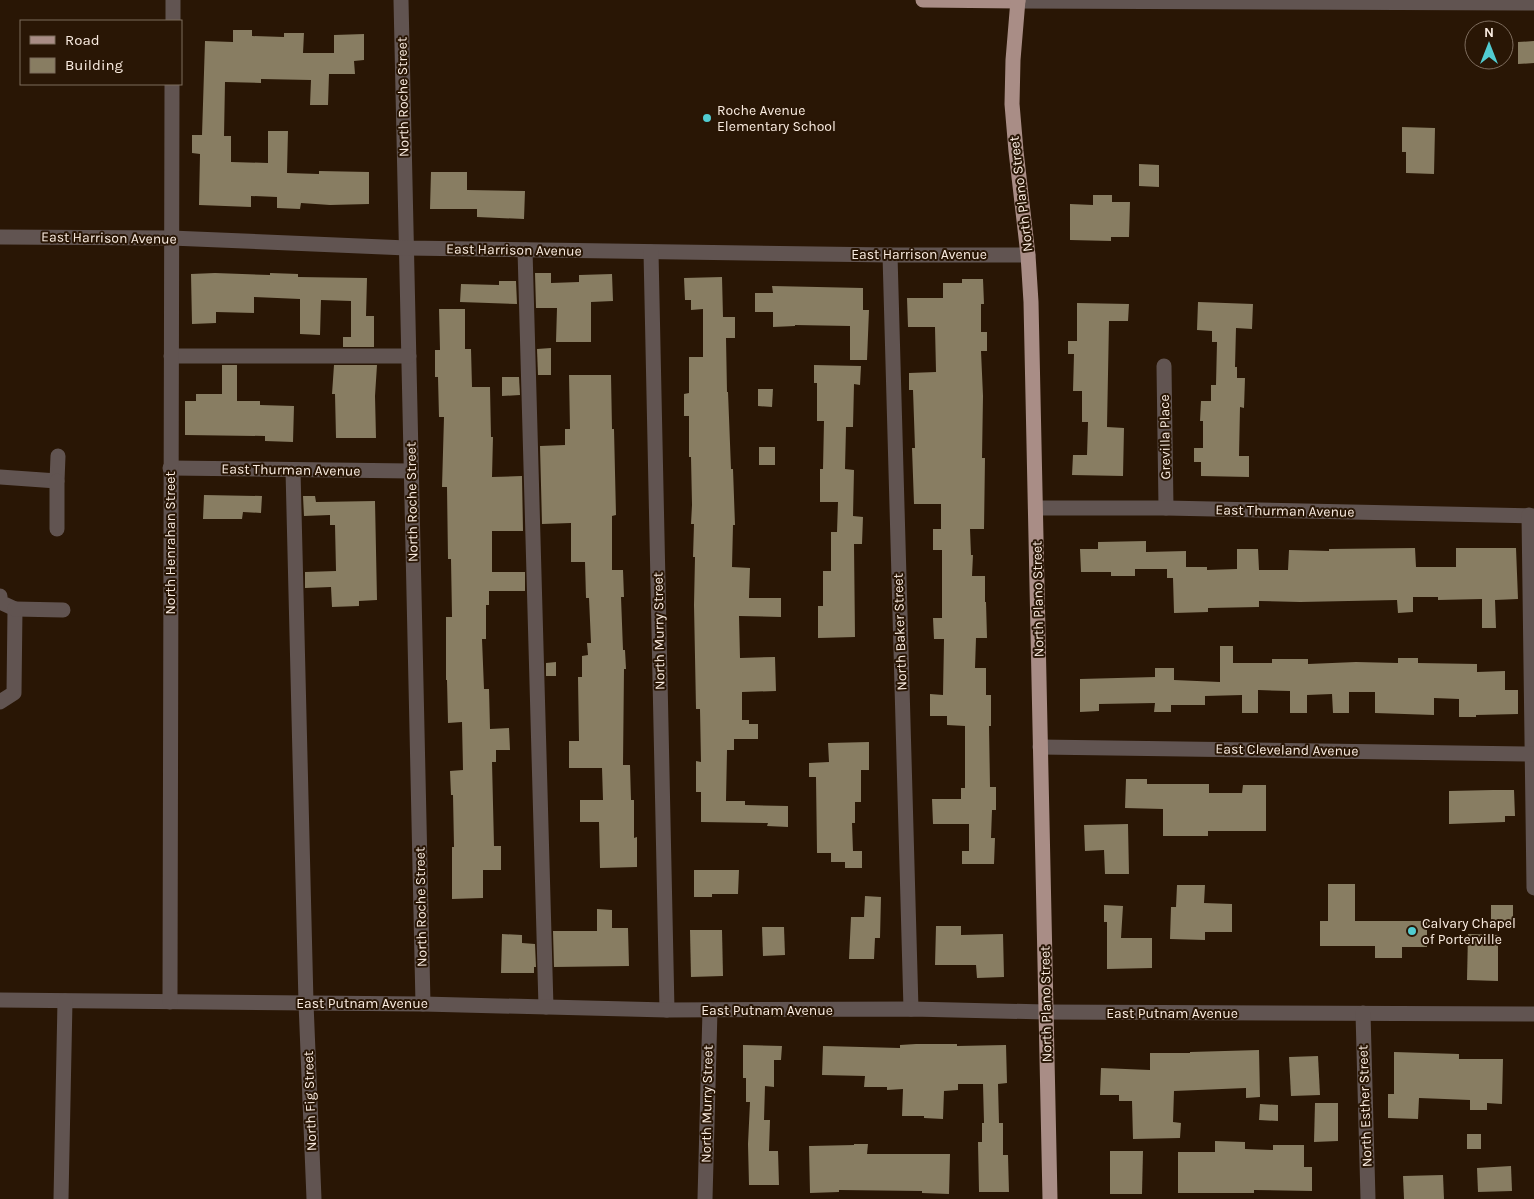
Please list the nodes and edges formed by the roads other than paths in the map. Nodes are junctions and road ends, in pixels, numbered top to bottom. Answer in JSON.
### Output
{"nodes":[{"id":1,"x":173,"y":0,"type":"edge"},
{"id":2,"x":401,"y":0,"type":"edge"},
{"id":3,"x":923,"y":0,"type":"edge"},
{"id":4,"x":1018,"y":0,"type":"edge"},
{"id":5,"x":1534,"y":3,"type":"edge"},
{"id":6,"x":173,"y":20,"type":"edge"},
{"id":7,"x":172,"y":85,"type":"edge"},
{"id":8,"x":0,"y":237,"type":"edge"},
{"id":9,"x":171,"y":238,"type":"junction"},
{"id":10,"x":407,"y":248,"type":"junction"},
{"id":11,"x":525,"y":250,"type":"junction"},
{"id":12,"x":651,"y":252,"type":"junction"},
{"id":13,"x":890,"y":255,"type":"junction"},
{"id":14,"x":1028,"y":255,"type":"junction"},
{"id":15,"x":171,"y":356,"type":"junction"},
{"id":16,"x":409,"y":356,"type":"junction"},
{"id":17,"x":1164,"y":366,"type":"dead end"},
{"id":18,"x":58,"y":456,"type":"dead end"},
{"id":19,"x":170,"y":468,"type":"junction"},
{"id":20,"x":292,"y":470,"type":"junction"},
{"id":21,"x":411,"y":471,"type":"junction"},
{"id":22,"x":0,"y":477,"type":"edge"},
{"id":23,"x":57,"y":481,"type":"junction"},
{"id":24,"x":1036,"y":508,"type":"junction"},
{"id":25,"x":1166,"y":508,"type":"junction"},
{"id":26,"x":1531,"y":516,"type":"edge"},
{"id":27,"x":57,"y":529,"type":"dead end"},
{"id":28,"x":0,"y":596,"type":"edge"},
{"id":29,"x":15,"y":609,"type":"junction"},
{"id":30,"x":63,"y":610,"type":"dead end"},
{"id":31,"x":0,"y":702,"type":"edge"},
{"id":32,"x":1040,"y":747,"type":"junction"},
{"id":33,"x":1534,"y":754,"type":"edge"},
{"id":34,"x":1534,"y":888,"type":"edge"},
{"id":35,"x":0,"y":1000,"type":"edge"},
{"id":36,"x":65,"y":1001,"type":"junction"},
{"id":37,"x":170,"y":1002,"type":"junction"},
{"id":38,"x":306,"y":1003,"type":"junction"},
{"id":39,"x":424,"y":1004,"type":"junction"},
{"id":40,"x":546,"y":1007,"type":"junction"},
{"id":41,"x":911,"y":1009,"type":"junction"},
{"id":42,"x":667,"y":1010,"type":"junction"},
{"id":43,"x":710,"y":1010,"type":"junction"},
{"id":44,"x":1046,"y":1012,"type":"junction"},
{"id":45,"x":1362,"y":1013,"type":"junction"},
{"id":46,"x":1534,"y":1014,"type":"edge"},
{"id":47,"x":62,"y":1199,"type":"edge"},
{"id":48,"x":314,"y":1199,"type":"edge"},
{"id":49,"x":705,"y":1199,"type":"edge"},
{"id":50,"x":1050,"y":1199,"type":"edge"},
{"id":51,"x":1368,"y":1199,"type":"edge"}],
"edges":[{"from":1,"to":6,"type":"street"},
{"from":2,"to":10,"type":"street","name":"North Roche Street"},
{"from":3,"to":4,"type":"main road"},
{"from":4,"to":5,"type":"street"},
{"from":4,"to":14,"type":"main road","name":"North Plano Street"},
{"from":7,"to":9,"type":"street","name":"North Henrahan Street"},
{"from":8,"to":9,"type":"street","name":"East Harrison Avenue"},
{"from":9,"to":10,"type":"street","name":"East Harrison Avenue"},
{"from":9,"to":15,"type":"street","name":"North Henrahan Street"},
{"from":10,"to":11,"type":"street","name":"East Harrison Avenue"},
{"from":10,"to":16,"type":"street","name":"North Roche Street"},
{"from":11,"to":12,"type":"street","name":"East Harrison Avenue"},
{"from":11,"to":40,"type":"street"},
{"from":12,"to":13,"type":"street","name":"East Harrison Avenue"},
{"from":12,"to":42,"type":"street","name":"North Murry Street"},
{"from":13,"to":14,"type":"street","name":"East Harrison Avenue"},
{"from":13,"to":41,"type":"street","name":"North Baker Street"},
{"from":14,"to":24,"type":"main road","name":"North Plano Street"},
{"from":15,"to":16,"type":"street"},
{"from":15,"to":19,"type":"street","name":"North Henrahan Street"},
{"from":16,"to":21,"type":"street","name":"North Roche Street"},
{"from":17,"to":25,"type":"street","name":"Grevilla Place"},
{"from":18,"to":23,"type":"street"},
{"from":19,"to":20,"type":"street","name":"East Thurman Avenue"},
{"from":19,"to":37,"type":"street","name":"North Henrahan Street"},
{"from":20,"to":21,"type":"street","name":"East Thurman Avenue"},
{"from":20,"to":38,"type":"street","name":"North Fig Street"},
{"from":21,"to":39,"type":"street","name":"North Roche Street"},
{"from":22,"to":23,"type":"street"},
{"from":23,"to":27,"type":"street"},
{"from":24,"to":25,"type":"street","name":"East Thurman Avenue"},
{"from":24,"to":32,"type":"main road","name":"North Plano Street"},
{"from":25,"to":26,"type":"street","name":"East Thurman Avenue"},
{"from":26,"to":33,"type":"street"},
{"from":28,"to":29,"type":"street"},
{"from":29,"to":30,"type":"street"},
{"from":29,"to":31,"type":"street"},
{"from":32,"to":33,"type":"street","name":"East Cleveland Avenue"},
{"from":32,"to":44,"type":"main road","name":"North Plano Street"},
{"from":33,"to":34,"type":"street"},
{"from":35,"to":36,"type":"street","name":"East Putnam Avenue"},
{"from":36,"to":37,"type":"street","name":"East Putnam Avenue"},
{"from":36,"to":47,"type":"street"},
{"from":37,"to":38,"type":"street","name":"East Putnam Avenue"},
{"from":38,"to":39,"type":"street","name":"East Putnam Avenue"},
{"from":38,"to":48,"type":"street","name":"North Fig Street"},
{"from":39,"to":40,"type":"street","name":"East Putnam Avenue"},
{"from":40,"to":42,"type":"street","name":"East Putnam Avenue"},
{"from":41,"to":43,"type":"street","name":"East Putnam Avenue"},
{"from":41,"to":44,"type":"street","name":"East Putnam Avenue"},
{"from":42,"to":43,"type":"street","name":"East Putnam Avenue"},
{"from":43,"to":49,"type":"street","name":"North Murry Street"},
{"from":44,"to":45,"type":"street","name":"East Putnam Avenue"},
{"from":44,"to":50,"type":"main road","name":"North Plano Street"},
{"from":45,"to":46,"type":"street","name":"East Putnam Avenue"},
{"from":45,"to":51,"type":"street","name":"North Esther Street"}]}
